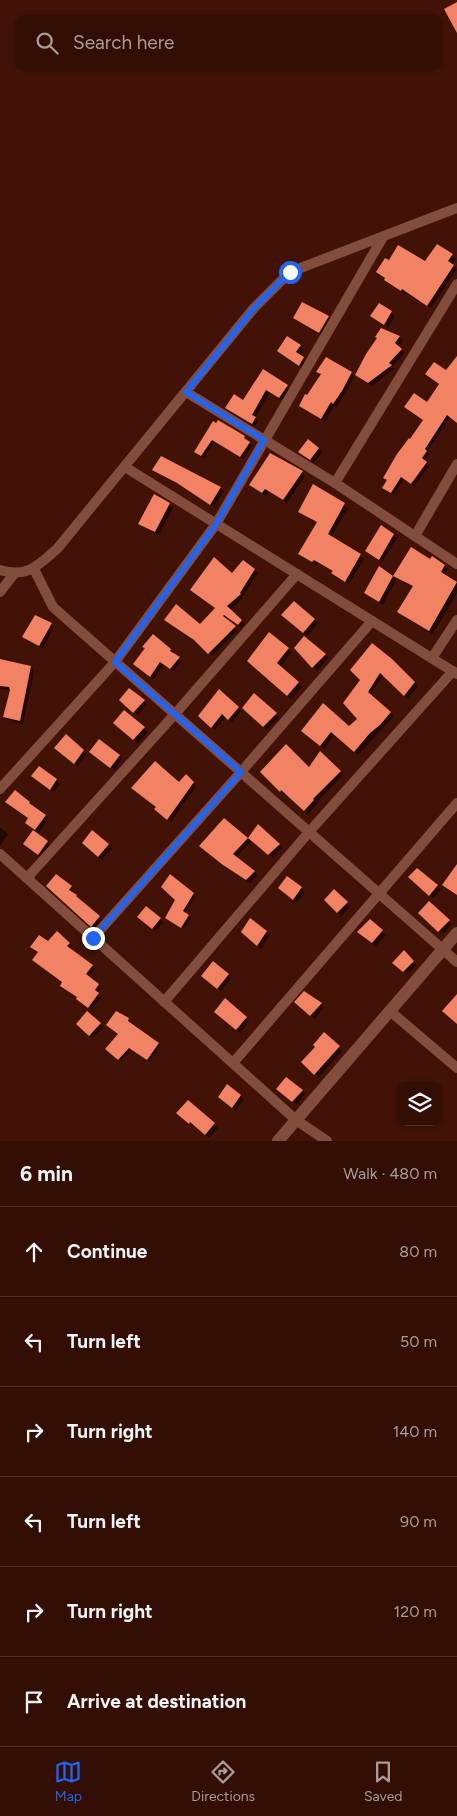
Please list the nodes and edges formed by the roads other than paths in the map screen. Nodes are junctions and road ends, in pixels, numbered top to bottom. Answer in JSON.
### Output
{"nodes":[{"id":1,"x":457,"y":208,"type":"edge"},
{"id":2,"x":383,"y":236,"type":"junction"},
{"id":3,"x":457,"y":284,"type":"edge"},
{"id":4,"x":186,"y":392,"type":"junction"},
{"id":5,"x":264,"y":440,"type":"junction"},
{"id":6,"x":457,"y":464,"type":"edge"},
{"id":7,"x":125,"y":467,"type":"junction"},
{"id":8,"x":336,"y":484,"type":"junction"},
{"id":9,"x":216,"y":524,"type":"junction"},
{"id":10,"x":415,"y":536,"type":"junction"},
{"id":11,"x":457,"y":564,"type":"edge"},
{"id":12,"x":34,"y":569,"type":"junction"},
{"id":13,"x":0,"y":570,"type":"edge"},
{"id":14,"x":14,"y":574,"type":"junction"},
{"id":15,"x":297,"y":574,"type":"junction"},
{"id":16,"x":0,"y":592,"type":"edge"},
{"id":17,"x":457,"y":620,"type":"edge"},
{"id":18,"x":372,"y":621,"type":"junction"},
{"id":19,"x":432,"y":658,"type":"junction"},
{"id":20,"x":115,"y":662,"type":"junction"},
{"id":21,"x":455,"y":672,"type":"edge"},
{"id":22,"x":175,"y":714,"type":"junction"},
{"id":23,"x":241,"y":772,"type":"junction"},
{"id":24,"x":0,"y":789,"type":"edge"},
{"id":25,"x":457,"y":803,"type":"edge"},
{"id":26,"x":309,"y":832,"type":"junction"},
{"id":27,"x":0,"y":854,"type":"edge"},
{"id":28,"x":27,"y":878,"type":"junction"},
{"id":29,"x":379,"y":894,"type":"junction"},
{"id":30,"x":457,"y":933,"type":"edge"},
{"id":31,"x":93,"y":938,"type":"junction"},
{"id":32,"x":443,"y":950,"type":"junction"},
{"id":33,"x":457,"y":962,"type":"edge"},
{"id":34,"x":164,"y":1002,"type":"junction"},
{"id":35,"x":390,"y":1011,"type":"junction"},
{"id":36,"x":233,"y":1063,"type":"junction"},
{"id":37,"x":457,"y":1068,"type":"edge"},
{"id":38,"x":296,"y":1120,"type":"junction"},
{"id":39,"x":278,"y":1141,"type":"edge"},
{"id":40,"x":326,"y":1141,"type":"edge"}],
"edges":[{"from":1,"to":2,"type":"street"},
{"from":2,"to":4,"type":"street"},
{"from":2,"to":5,"type":"street"},
{"from":3,"to":8,"type":"street"},
{"from":4,"to":5,"type":"street"},
{"from":4,"to":7,"type":"street"},
{"from":5,"to":8,"type":"street"},
{"from":5,"to":9,"type":"street"},
{"from":6,"to":10,"type":"street"},
{"from":7,"to":9,"type":"street"},
{"from":7,"to":12,"type":"street"},
{"from":8,"to":10,"type":"street"},
{"from":9,"to":15,"type":"street"},
{"from":9,"to":20,"type":"street"},
{"from":10,"to":11,"type":"street"},
{"from":12,"to":14,"type":"street"},
{"from":12,"to":20,"type":"street"},
{"from":13,"to":14,"type":"street"},
{"from":14,"to":16,"type":"street"},
{"from":15,"to":18,"type":"street"},
{"from":15,"to":22,"type":"street"},
{"from":17,"to":19,"type":"street"},
{"from":18,"to":19,"type":"street"},
{"from":18,"to":23,"type":"street"},
{"from":19,"to":21,"type":"street"},
{"from":20,"to":22,"type":"street"},
{"from":20,"to":24,"type":"street"},
{"from":21,"to":26,"type":"street"},
{"from":22,"to":23,"type":"street"},
{"from":22,"to":28,"type":"street"},
{"from":23,"to":26,"type":"street"},
{"from":23,"to":31,"type":"street"},
{"from":25,"to":29,"type":"street"},
{"from":26,"to":29,"type":"street"},
{"from":26,"to":34,"type":"street"},
{"from":27,"to":28,"type":"street"},
{"from":28,"to":31,"type":"street"},
{"from":29,"to":32,"type":"street"},
{"from":29,"to":36,"type":"street"},
{"from":30,"to":32,"type":"street"},
{"from":31,"to":34,"type":"street"},
{"from":32,"to":33,"type":"street"},
{"from":32,"to":35,"type":"street"},
{"from":34,"to":36,"type":"street"},
{"from":35,"to":37,"type":"street"},
{"from":35,"to":38,"type":"street"},
{"from":36,"to":38,"type":"street"},
{"from":38,"to":39,"type":"street"},
{"from":38,"to":40,"type":"street"}]}
